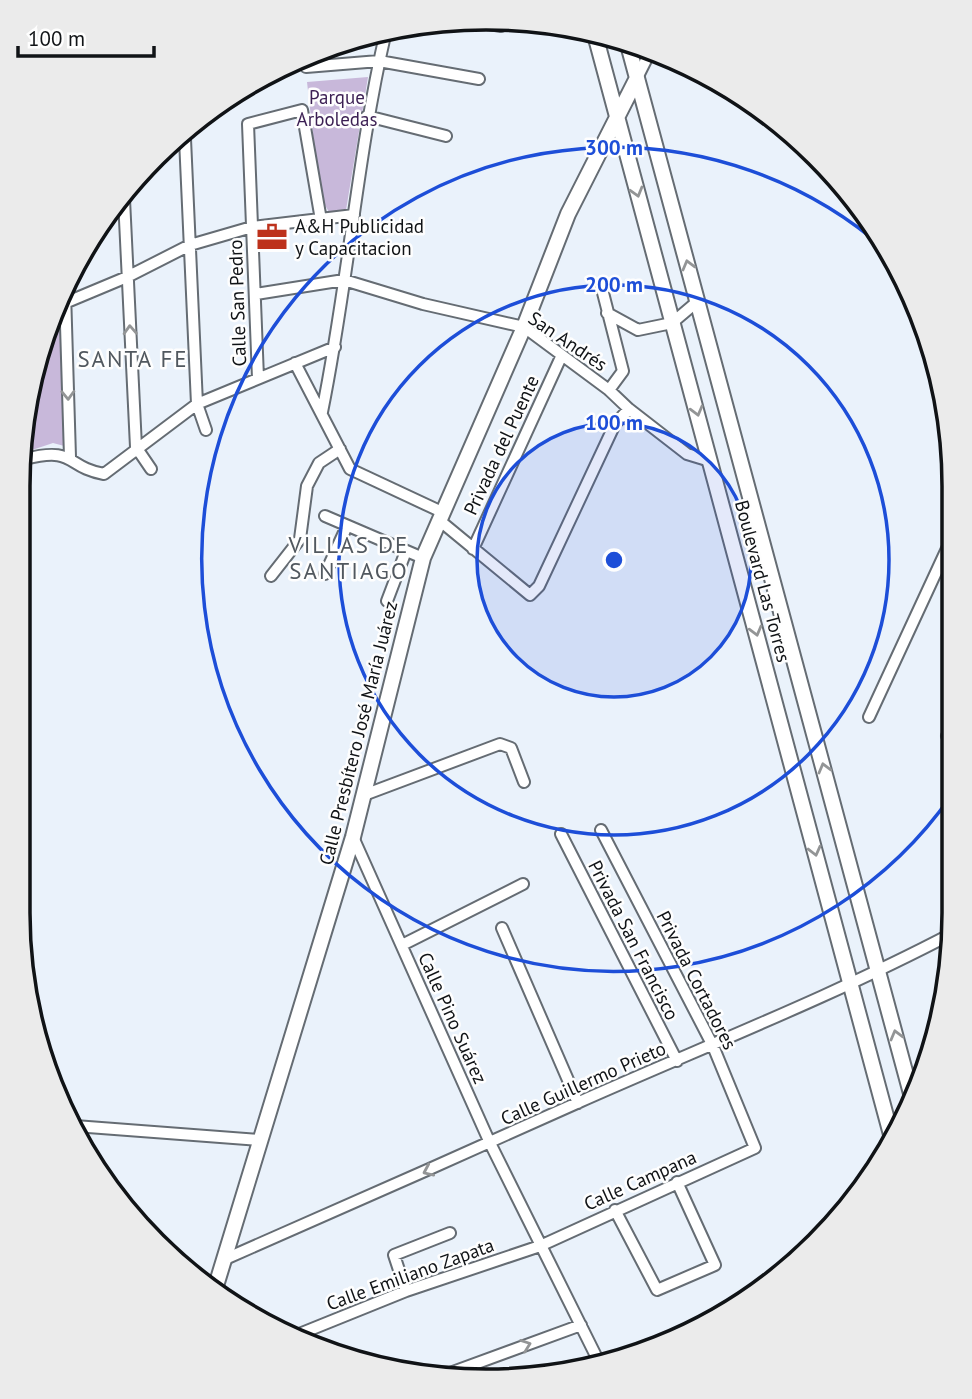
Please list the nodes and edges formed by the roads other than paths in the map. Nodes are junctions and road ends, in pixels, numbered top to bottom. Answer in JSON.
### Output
{"nodes":[{"id":1,"x":383,"y":42,"type":"edge"},
{"id":2,"x":597,"y":44,"type":"edge"},
{"id":3,"x":628,"y":52,"type":"edge"},
{"id":4,"x":646,"y":59,"type":"edge"},
{"id":5,"x":379,"y":61,"type":"junction"},
{"id":6,"x":317,"y":62,"type":"edge"},
{"id":7,"x":479,"y":79,"type":"dead end"},
{"id":8,"x":631,"y":89,"type":"junction"},
{"id":9,"x":367,"y":116,"type":"junction"},
{"id":10,"x":616,"y":117,"type":"junction"},
{"id":11,"x":446,"y":136,"type":"dead end"},
{"id":12,"x":185,"y":143,"type":"edge"},
{"id":13,"x":124,"y":208,"type":"edge"},
{"id":14,"x":354,"y":215,"type":"junction"},
{"id":15,"x":321,"y":220,"type":"junction"},
{"id":16,"x":252,"y":227,"type":"junction"},
{"id":17,"x":190,"y":245,"type":"junction"},
{"id":18,"x":127,"y":277,"type":"junction"},
{"id":19,"x":344,"y":280,"type":"junction"},
{"id":20,"x":601,"y":285,"type":"dead end"},
{"id":21,"x":256,"y":294,"type":"junction"},
{"id":22,"x":70,"y":298,"type":"edge"},
{"id":23,"x":694,"y":304,"type":"junction"},
{"id":24,"x":64,"y":310,"type":"edge"},
{"id":25,"x":607,"y":313,"type":"junction"},
{"id":26,"x":677,"y":319,"type":"junction"},
{"id":27,"x":524,"y":327,"type":"junction"},
{"id":28,"x":335,"y":347,"type":"junction"},
{"id":29,"x":561,"y":357,"type":"junction"},
{"id":30,"x":296,"y":363,"type":"junction"},
{"id":31,"x":258,"y":378,"type":"junction"},
{"id":32,"x":609,"y":390,"type":"junction"},
{"id":33,"x":197,"y":404,"type":"junction"},
{"id":34,"x":629,"y":410,"type":"junction"},
{"id":35,"x":322,"y":412,"type":"junction"},
{"id":36,"x":206,"y":430,"type":"dead end"},
{"id":37,"x":136,"y":447,"type":"junction"},
{"id":38,"x":340,"y":449,"type":"junction"},
{"id":39,"x":31,"y":457,"type":"edge"},
{"id":40,"x":70,"y":457,"type":"junction"},
{"id":41,"x":710,"y":461,"type":"junction"},
{"id":42,"x":151,"y":469,"type":"dead end"},
{"id":43,"x":325,"y":516,"type":"dead end"},
{"id":44,"x":440,"y":516,"type":"junction"},
{"id":45,"x":347,"y":526,"type":"junction"},
{"id":46,"x":473,"y":548,"type":"junction"},
{"id":47,"x":406,"y":551,"type":"junction"},
{"id":48,"x":422,"y":558,"type":"junction"},
{"id":49,"x":942,"y":562,"type":"edge"},
{"id":50,"x":326,"y":574,"type":"dead end"},
{"id":51,"x":271,"y":576,"type":"dead end"},
{"id":52,"x":387,"y":601,"type":"dead end"},
{"id":53,"x":869,"y":717,"type":"dead end"},
{"id":54,"x":524,"y":782,"type":"dead end"},
{"id":55,"x":364,"y":795,"type":"junction"},
{"id":56,"x":601,"y":830,"type":"dead end"},
{"id":57,"x":561,"y":834,"type":"dead end"},
{"id":58,"x":353,"y":837,"type":"junction"},
{"id":59,"x":523,"y":884,"type":"dead end"},
{"id":60,"x":502,"y":928,"type":"dead end"},
{"id":61,"x":941,"y":939,"type":"edge"},
{"id":62,"x":402,"y":945,"type":"junction"},
{"id":63,"x":879,"y":972,"type":"junction"},
{"id":64,"x":849,"y":985,"type":"junction"},
{"id":65,"x":713,"y":1046,"type":"junction"},
{"id":66,"x":677,"y":1061,"type":"junction"},
{"id":67,"x":909,"y":1085,"type":"edge"},
{"id":68,"x":578,"y":1103,"type":"junction"},
{"id":69,"x":83,"y":1127,"type":"edge"},
{"id":70,"x":889,"y":1127,"type":"edge"},
{"id":71,"x":259,"y":1140,"type":"junction"},
{"id":72,"x":490,"y":1143,"type":"junction"},
{"id":73,"x":755,"y":1148,"type":"joint"},
{"id":74,"x":677,"y":1182,"type":"junction"},
{"id":75,"x":615,"y":1210,"type":"junction"},
{"id":76,"x":450,"y":1233,"type":"dead end"},
{"id":77,"x":540,"y":1246,"type":"junction"},
{"id":78,"x":223,"y":1260,"type":"junction"},
{"id":79,"x":217,"y":1281,"type":"edge"},
{"id":80,"x":406,"y":1291,"type":"junction"},
{"id":81,"x":581,"y":1325,"type":"junction"},
{"id":82,"x":305,"y":1332,"type":"edge"},
{"id":83,"x":596,"y":1356,"type":"edge"},
{"id":84,"x":463,"y":1368,"type":"edge"}],
"edges":[{"from":1,"to":5,"type":"street"},
{"from":2,"to":10,"type":"street","name":"Boulevard Las Torres"},
{"from":3,"to":8,"type":"street","name":"Boulevard Las Torres"},
{"from":4,"to":8,"type":"street","name":"Calle Presbítero José María Juárez"},
{"from":5,"to":6,"type":"street"},
{"from":5,"to":7,"type":"street"},
{"from":5,"to":9,"type":"street"},
{"from":8,"to":10,"type":"street","name":"Calle Presbítero José María Juárez"},
{"from":23,"to":8,"type":"street","name":"Boulevard Las Torres","one_way":true},
{"from":9,"to":11,"type":"street"},
{"from":9,"to":14,"type":"street"},
{"from":10,"to":26,"type":"street","name":"Boulevard Las Torres","one_way":true},
{"from":10,"to":27,"type":"street","name":"Calle Presbítero José María Juárez"},
{"from":12,"to":17,"type":"street"},
{"from":13,"to":18,"type":"street"},
{"from":14,"to":15,"type":"street"},
{"from":14,"to":19,"type":"street"},
{"from":15,"to":16,"type":"street"},
{"from":15,"to":16,"type":"street","name":"Calle San Pedro"},
{"from":16,"to":17,"type":"street"},
{"from":16,"to":21,"type":"street","name":"Calle San Pedro"},
{"from":17,"to":18,"type":"street"},
{"from":17,"to":33,"type":"street"},
{"from":18,"to":22,"type":"street"},
{"from":37,"to":18,"type":"street","one_way":true},
{"from":19,"to":21,"type":"street"},
{"from":19,"to":27,"type":"street","name":"San Andrés"},
{"from":19,"to":28,"type":"street"},
{"from":20,"to":25,"type":"street"},
{"from":21,"to":31,"type":"street","name":"Calle San Pedro"},
{"from":23,"to":26,"type":"street"},
{"from":63,"to":23,"type":"street","name":"Boulevard Las Torres","one_way":true},
{"from":24,"to":40,"type":"street","one_way":true},
{"from":25,"to":26,"type":"street"},
{"from":25,"to":32,"type":"street"},
{"from":26,"to":41,"type":"street","name":"Boulevard Las Torres","one_way":true},
{"from":27,"to":29,"type":"street","name":"San Andrés"},
{"from":27,"to":44,"type":"street","name":"Calle Presbítero José María Juárez"},
{"from":28,"to":30,"type":"street"},
{"from":28,"to":35,"type":"street"},
{"from":29,"to":32,"type":"street","name":"San Andrés"},
{"from":29,"to":46,"type":"street","name":"Privada del Puente"},
{"from":30,"to":31,"type":"street"},
{"from":30,"to":35,"type":"street"},
{"from":31,"to":33,"type":"street"},
{"from":32,"to":34,"type":"street","name":"San Andrés"},
{"from":33,"to":36,"type":"street"},
{"from":33,"to":37,"type":"street"},
{"from":34,"to":41,"type":"street","name":"San Andrés"},
{"from":34,"to":46,"type":"street"},
{"from":35,"to":38,"type":"street"},
{"from":37,"to":40,"type":"street"},
{"from":37,"to":42,"type":"street"},
{"from":38,"to":44,"type":"street"},
{"from":38,"to":51,"type":"street"},
{"from":39,"to":40,"type":"street"},
{"from":41,"to":64,"type":"street","name":"Boulevard Las Torres","one_way":true},
{"from":43,"to":45,"type":"street"},
{"from":44,"to":46,"type":"street"},
{"from":44,"to":48,"type":"street","name":"Calle Presbítero José María Juárez"},
{"from":45,"to":47,"type":"street"},
{"from":45,"to":50,"type":"street"},
{"from":47,"to":48,"type":"street"},
{"from":47,"to":52,"type":"street"},
{"from":48,"to":55,"type":"street","name":"Calle Presbítero José María Juárez"},
{"from":49,"to":53,"type":"street"},
{"from":54,"to":55,"type":"street"},
{"from":55,"to":58,"type":"street","name":"Calle Presbítero José María Juárez"},
{"from":56,"to":65,"type":"street","name":"Privada Cortadores"},
{"from":57,"to":66,"type":"street","name":"Privada San Francisco"},
{"from":58,"to":62,"type":"street","name":"Calle Pino Suárez"},
{"from":58,"to":71,"type":"street","name":"Calle Presbítero José María Juárez"},
{"from":59,"to":62,"type":"street"},
{"from":60,"to":68,"type":"street"},
{"from":61,"to":63,"type":"street","name":"Calle Guillermo Prieto"},
{"from":62,"to":72,"type":"street","name":"Calle Pino Suárez"},
{"from":63,"to":64,"type":"street","name":"Calle Guillermo Prieto"},
{"from":67,"to":63,"type":"street","name":"Boulevard Las Torres","one_way":true},
{"from":64,"to":65,"type":"street","name":"Calle Guillermo Prieto"},
{"from":64,"to":70,"type":"street","name":"Boulevard Las Torres"},
{"from":65,"to":66,"type":"street","name":"Calle Guillermo Prieto"},
{"from":65,"to":73,"type":"street","name":"Privada Cortadores"},
{"from":66,"to":68,"type":"street","name":"Calle Guillermo Prieto"},
{"from":68,"to":72,"type":"street","name":"Calle Guillermo Prieto"},
{"from":69,"to":71,"type":"street"},
{"from":71,"to":78,"type":"street","name":"Calle Presbítero José María Juárez"},
{"from":72,"to":77,"type":"street","name":"Calle Pino Suárez"},
{"from":72,"to":78,"type":"street","name":"Calle Guillermo Prieto","one_way":true},
{"from":73,"to":74,"type":"street","name":"Calle Campana"},
{"from":74,"to":75,"type":"street","name":"Calle Campana"},
{"from":74,"to":75,"type":"street"},
{"from":75,"to":77,"type":"street","name":"Calle Campana"},
{"from":76,"to":80,"type":"street"},
{"from":77,"to":80,"type":"street","name":"Calle Emiliano Zapata"},
{"from":77,"to":81,"type":"street","name":"Calle Pino Suárez"},
{"from":78,"to":79,"type":"street","name":"Calle Presbítero José María Juárez"},
{"from":80,"to":82,"type":"street","name":"Calle Emiliano Zapata"},
{"from":81,"to":83,"type":"street","name":"Calle Pino Suárez"},
{"from":84,"to":81,"type":"street","one_way":true}]}
